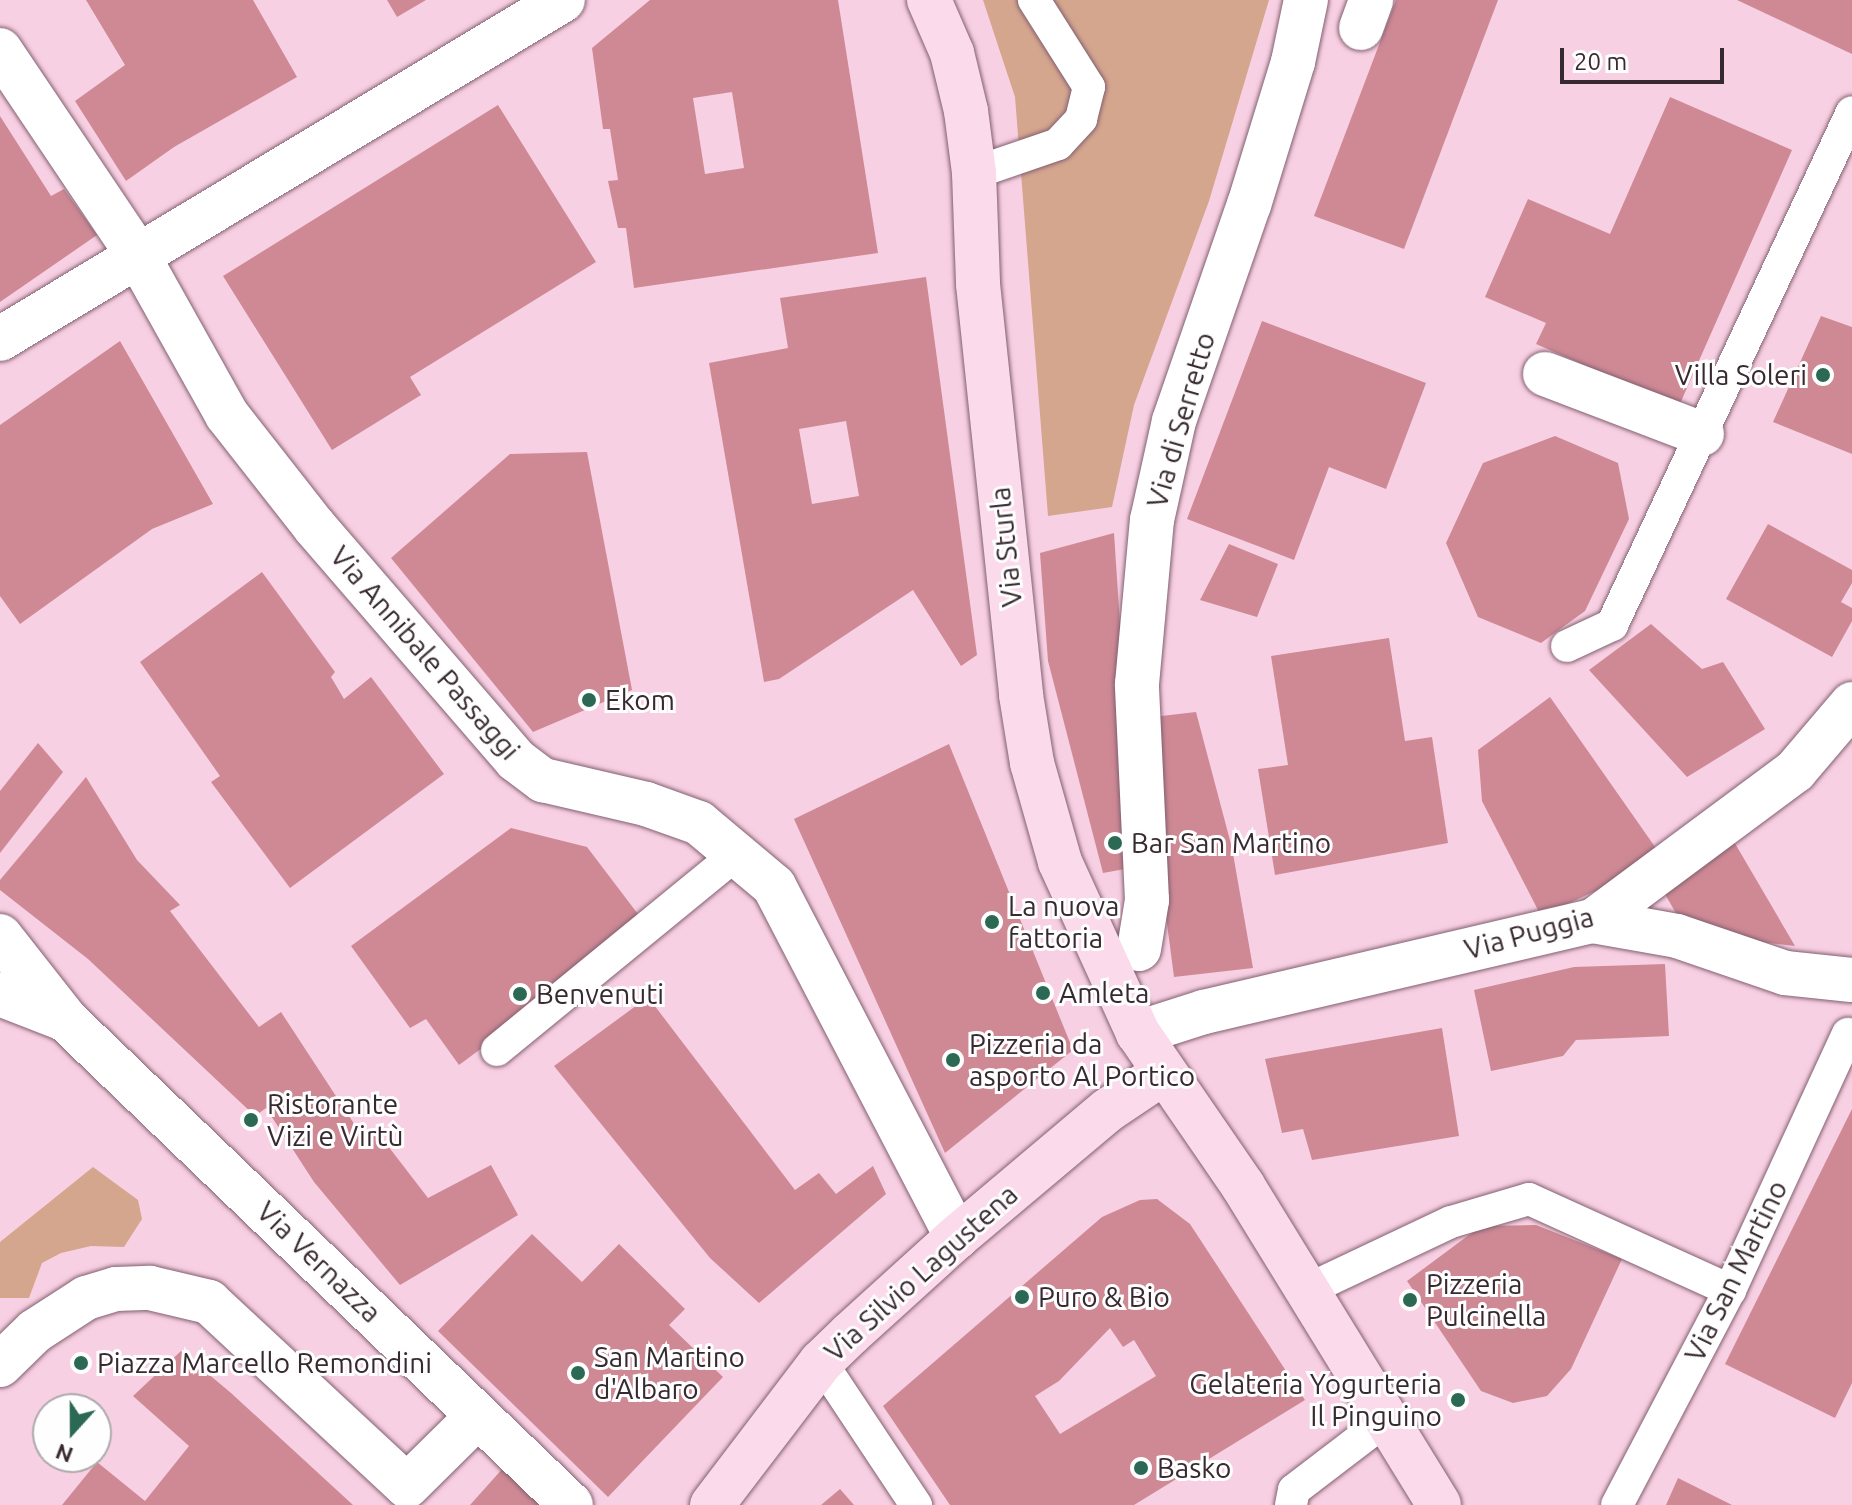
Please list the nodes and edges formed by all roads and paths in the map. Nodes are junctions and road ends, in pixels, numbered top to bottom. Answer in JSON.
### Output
{"nodes":[{"id":1,"x":563,"y":0,"type":"edge"},
{"id":2,"x":929,"y":0,"type":"edge"},
{"id":3,"x":1034,"y":0,"type":"edge"},
{"id":4,"x":1306,"y":0,"type":"edge"},
{"id":5,"x":0,"y":50,"type":"edge"},
{"id":6,"x":1852,"y":112,"type":"edge"},
{"id":7,"x":974,"y":173,"type":"junction"},
{"id":8,"x":137,"y":254,"type":"junction"},
{"id":9,"x":0,"y":339,"type":"edge"},
{"id":10,"x":1545,"y":374,"type":"dead end"},
{"id":11,"x":1702,"y":434,"type":"junction"},
{"id":12,"x":1567,"y":646,"type":"dead end"},
{"id":13,"x":1852,"y":704,"type":"edge"},
{"id":14,"x":739,"y":852,"type":"junction"},
{"id":15,"x":1593,"y":921,"type":"junction"},
{"id":16,"x":0,"y":936,"type":"edge"},
{"id":17,"x":1139,"y":949,"type":"dead end"},
{"id":18,"x":1852,"y":980,"type":"edge"},
{"id":19,"x":0,"y":994,"type":"edge"},
{"id":20,"x":66,"y":1020,"type":"junction"},
{"id":21,"x":1138,"y":1033,"type":"junction"},
{"id":22,"x":1848,"y":1034,"type":"dead end"},
{"id":23,"x":497,"y":1050,"type":"dead end"},
{"id":24,"x":1163,"y":1073,"type":"junction"},
{"id":25,"x":957,"y":1237,"type":"junction"},
{"id":26,"x":1307,"y":1290,"type":"junction"},
{"id":27,"x":1730,"y":1290,"type":"junction"},
{"id":28,"x":821,"y":1362,"type":"junction"},
{"id":29,"x":0,"y":1365,"type":"edge"},
{"id":30,"x":477,"y":1417,"type":"junction"},
{"id":31,"x":1387,"y":1419,"type":"junction"},
{"id":32,"x":407,"y":1496,"type":"edge"},
{"id":33,"x":571,"y":1505,"type":"edge"},
{"id":34,"x":712,"y":1505,"type":"edge"},
{"id":35,"x":916,"y":1505,"type":"edge"},
{"id":36,"x":1291,"y":1505,"type":"edge"},
{"id":37,"x":1439,"y":1505,"type":"edge"},
{"id":38,"x":1617,"y":1505,"type":"edge"}],
"edges":[{"from":1,"to":8,"type":"street"},
{"from":2,"to":7,"type":"street","name":"Via Sturla"},
{"from":3,"to":7,"type":"lane"},
{"from":4,"to":17,"type":"street","name":"Via di Serretto"},
{"from":5,"to":8,"type":"street","name":"Via Annibale Passaggi"},
{"from":6,"to":11,"type":"lane"},
{"from":7,"to":21,"type":"street","name":"Via Sturla"},
{"from":8,"to":9,"type":"street"},
{"from":8,"to":14,"type":"street","name":"Via Annibale Passaggi"},
{"from":10,"to":11,"type":"street"},
{"from":11,"to":12,"type":"lane"},
{"from":13,"to":15,"type":"street","name":"Via Puggia"},
{"from":14,"to":23,"type":"lane"},
{"from":14,"to":25,"type":"street","name":"Via Annibale Passaggi"},
{"from":15,"to":18,"type":"street"},
{"from":15,"to":21,"type":"street","name":"Via Puggia"},
{"from":16,"to":20,"type":"street","name":"Via Vernazza"},
{"from":19,"to":20,"type":"street","name":"Via Vernazza"},
{"from":20,"to":30,"type":"street","name":"Via Vernazza"},
{"from":21,"to":24,"type":"street","name":"Via Sturla"},
{"from":22,"to":27,"type":"lane","name":"Via San Martino"},
{"from":24,"to":25,"type":"street","name":"Via Silvio Lagustena"},
{"from":24,"to":26,"type":"street"},
{"from":25,"to":28,"type":"street","name":"Via Silvio Lagustena"},
{"from":26,"to":27,"type":"lane"},
{"from":26,"to":31,"type":"street"},
{"from":27,"to":38,"type":"lane","name":"Via San Martino"},
{"from":28,"to":34,"type":"street","name":"Via Silvio Lagustena"},
{"from":28,"to":35,"type":"lane"},
{"from":29,"to":32,"type":"street"},
{"from":30,"to":32,"type":"street"},
{"from":30,"to":33,"type":"street","name":"Via Vernazza"},
{"from":31,"to":36,"type":"lane"},
{"from":31,"to":37,"type":"street"}]}
